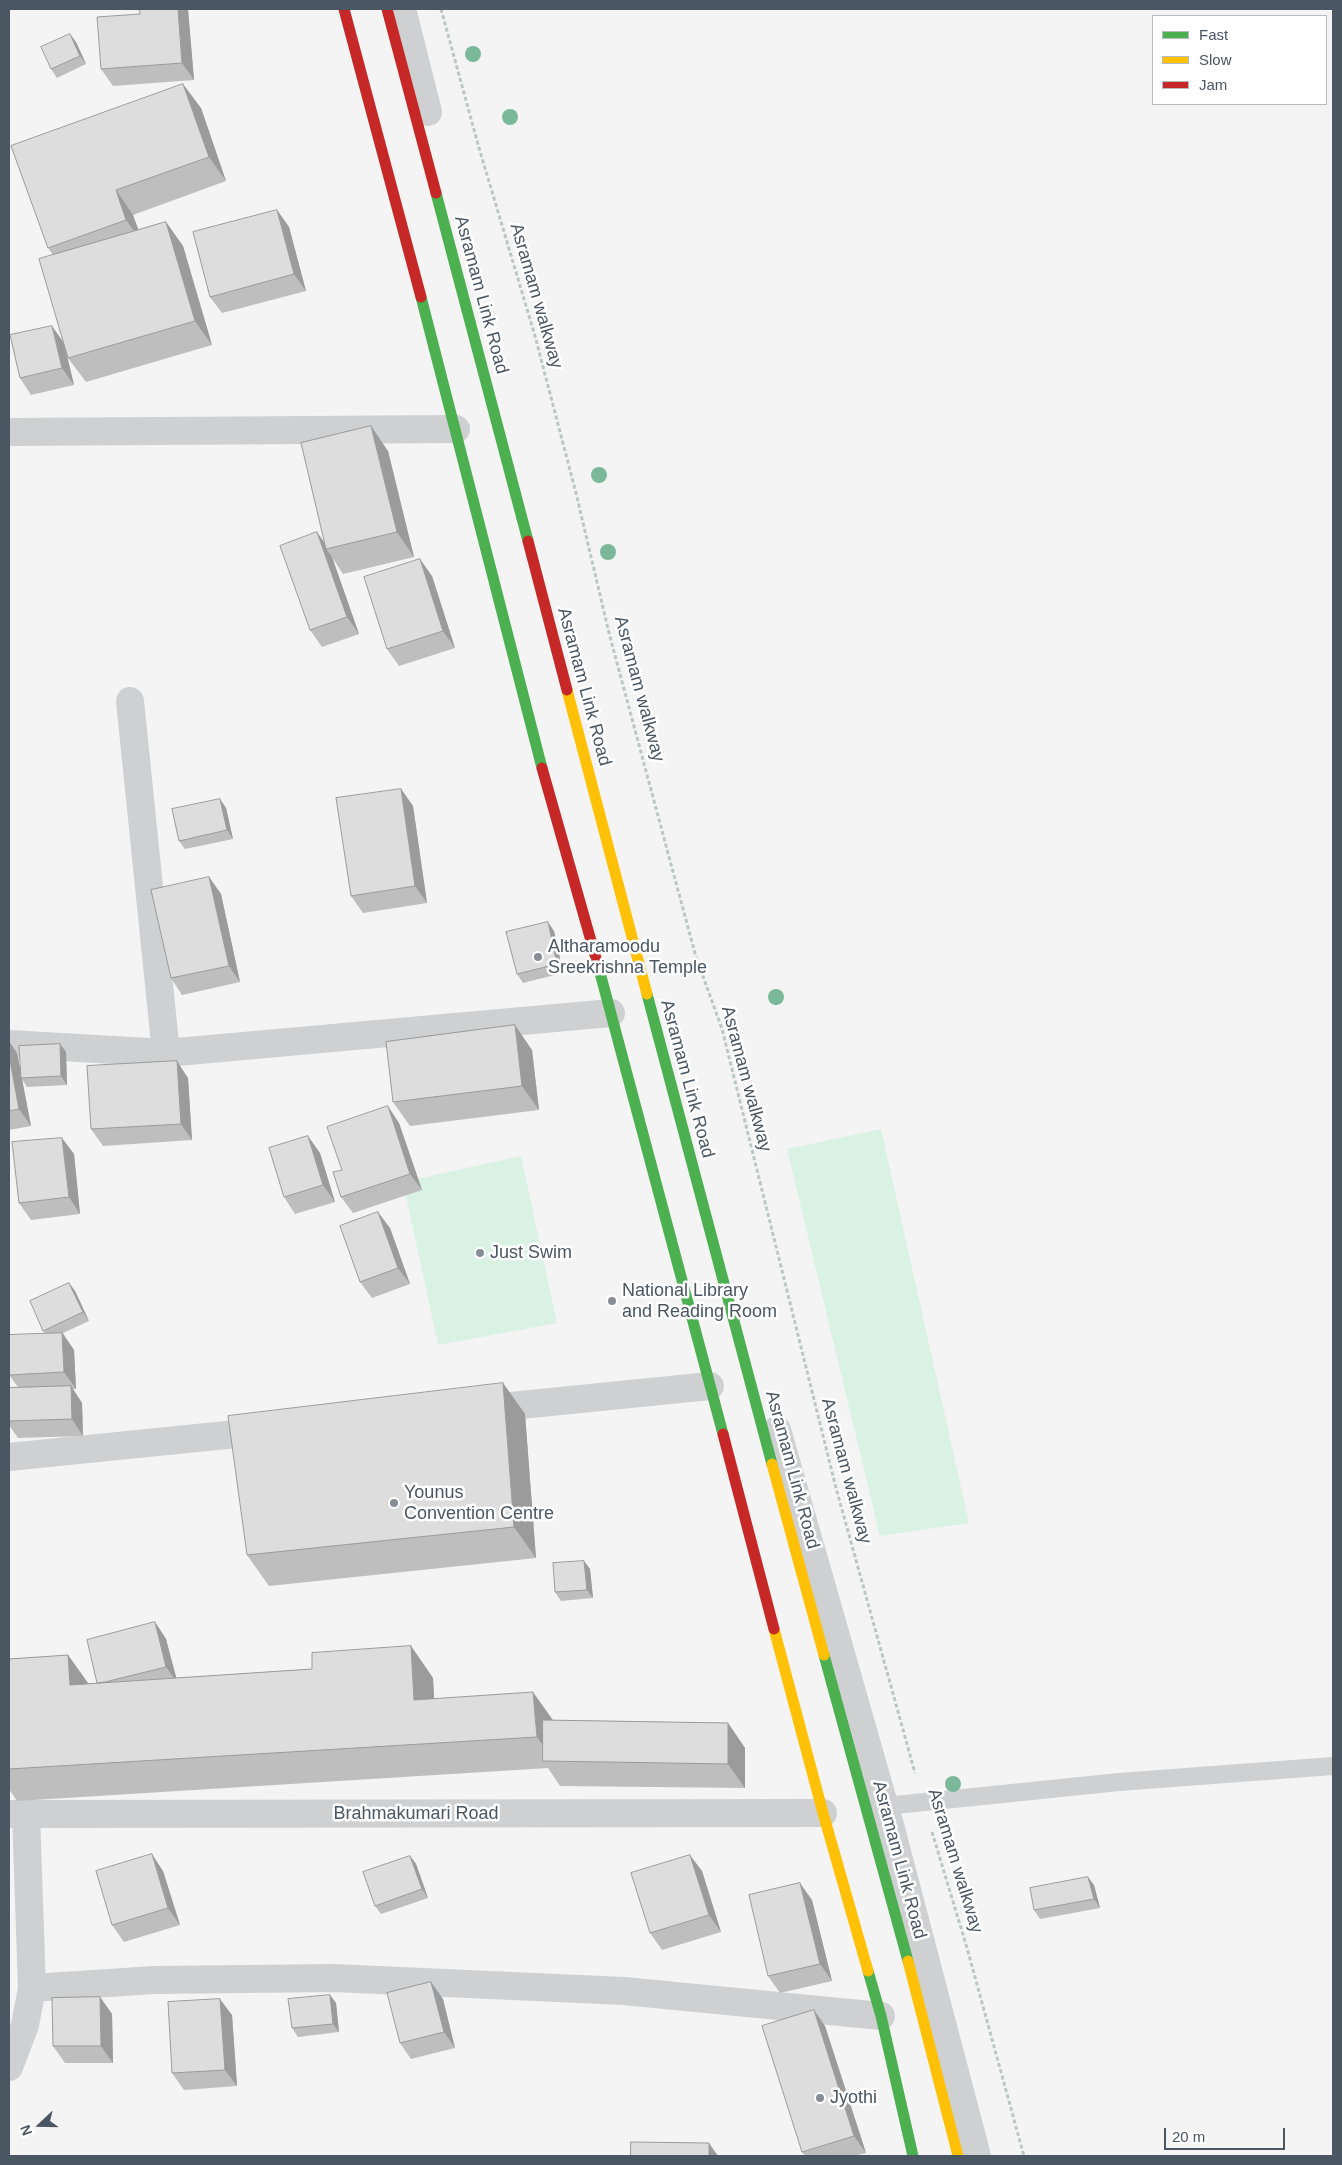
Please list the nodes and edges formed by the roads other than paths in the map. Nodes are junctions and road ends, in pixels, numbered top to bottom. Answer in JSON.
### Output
{"nodes":[{"id":1,"x":344,"y":9,"type":"edge"},
{"id":2,"x":387,"y":9,"type":"edge"},
{"id":3,"x":402,"y":9,"type":"edge"},
{"id":4,"x":456,"y":429,"type":"junction"},
{"id":5,"x":9,"y":432,"type":"edge"},
{"id":6,"x":130,"y":701,"type":"dead end"},
{"id":7,"x":611,"y":1013,"type":"junction"},
{"id":8,"x":9,"y":1044,"type":"edge"},
{"id":9,"x":166,"y":1052,"type":"junction"},
{"id":10,"x":710,"y":1386,"type":"junction"},
{"id":11,"x":454,"y":1412,"type":"edge"},
{"id":12,"x":295,"y":1428,"type":"edge"},
{"id":13,"x":9,"y":1457,"type":"edge"},
{"id":14,"x":1333,"y":1766,"type":"edge"},
{"id":15,"x":862,"y":1808,"type":"junction"},
{"id":16,"x":828,"y":1813,"type":"junction"},
{"id":17,"x":17,"y":1814,"type":"edge"},
{"id":18,"x":32,"y":1988,"type":"junction"},
{"id":19,"x":881,"y":2016,"type":"junction"},
{"id":20,"x":9,"y":2067,"type":"edge"},
{"id":21,"x":913,"y":2156,"type":"edge"},
{"id":22,"x":958,"y":2156,"type":"edge"},
{"id":23,"x":977,"y":2156,"type":"edge"}],
"edges":[{"from":1,"to":4,"type":"main road"},
{"from":2,"to":15,"type":"main road","name":"Asramam Link Road"},
{"from":3,"to":23,"type":"street"},
{"from":4,"to":5,"type":"street"},
{"from":4,"to":7,"type":"main road"},
{"from":6,"to":9,"type":"street"},
{"from":7,"to":9,"type":"street"},
{"from":7,"to":10,"type":"main road"},
{"from":8,"to":9,"type":"street"},
{"from":10,"to":11,"type":"street"},
{"from":10,"to":16,"type":"main road"},
{"from":12,"to":13,"type":"street"},
{"from":14,"to":15,"type":"lane"},
{"from":15,"to":22,"type":"main road","name":"Asramam Link Road"},
{"from":16,"to":17,"type":"street","name":"Brahmakumari Road"},
{"from":16,"to":19,"type":"main road"},
{"from":17,"to":18,"type":"street"},
{"from":18,"to":19,"type":"street"},
{"from":18,"to":20,"type":"street"},
{"from":19,"to":21,"type":"main road"}]}
